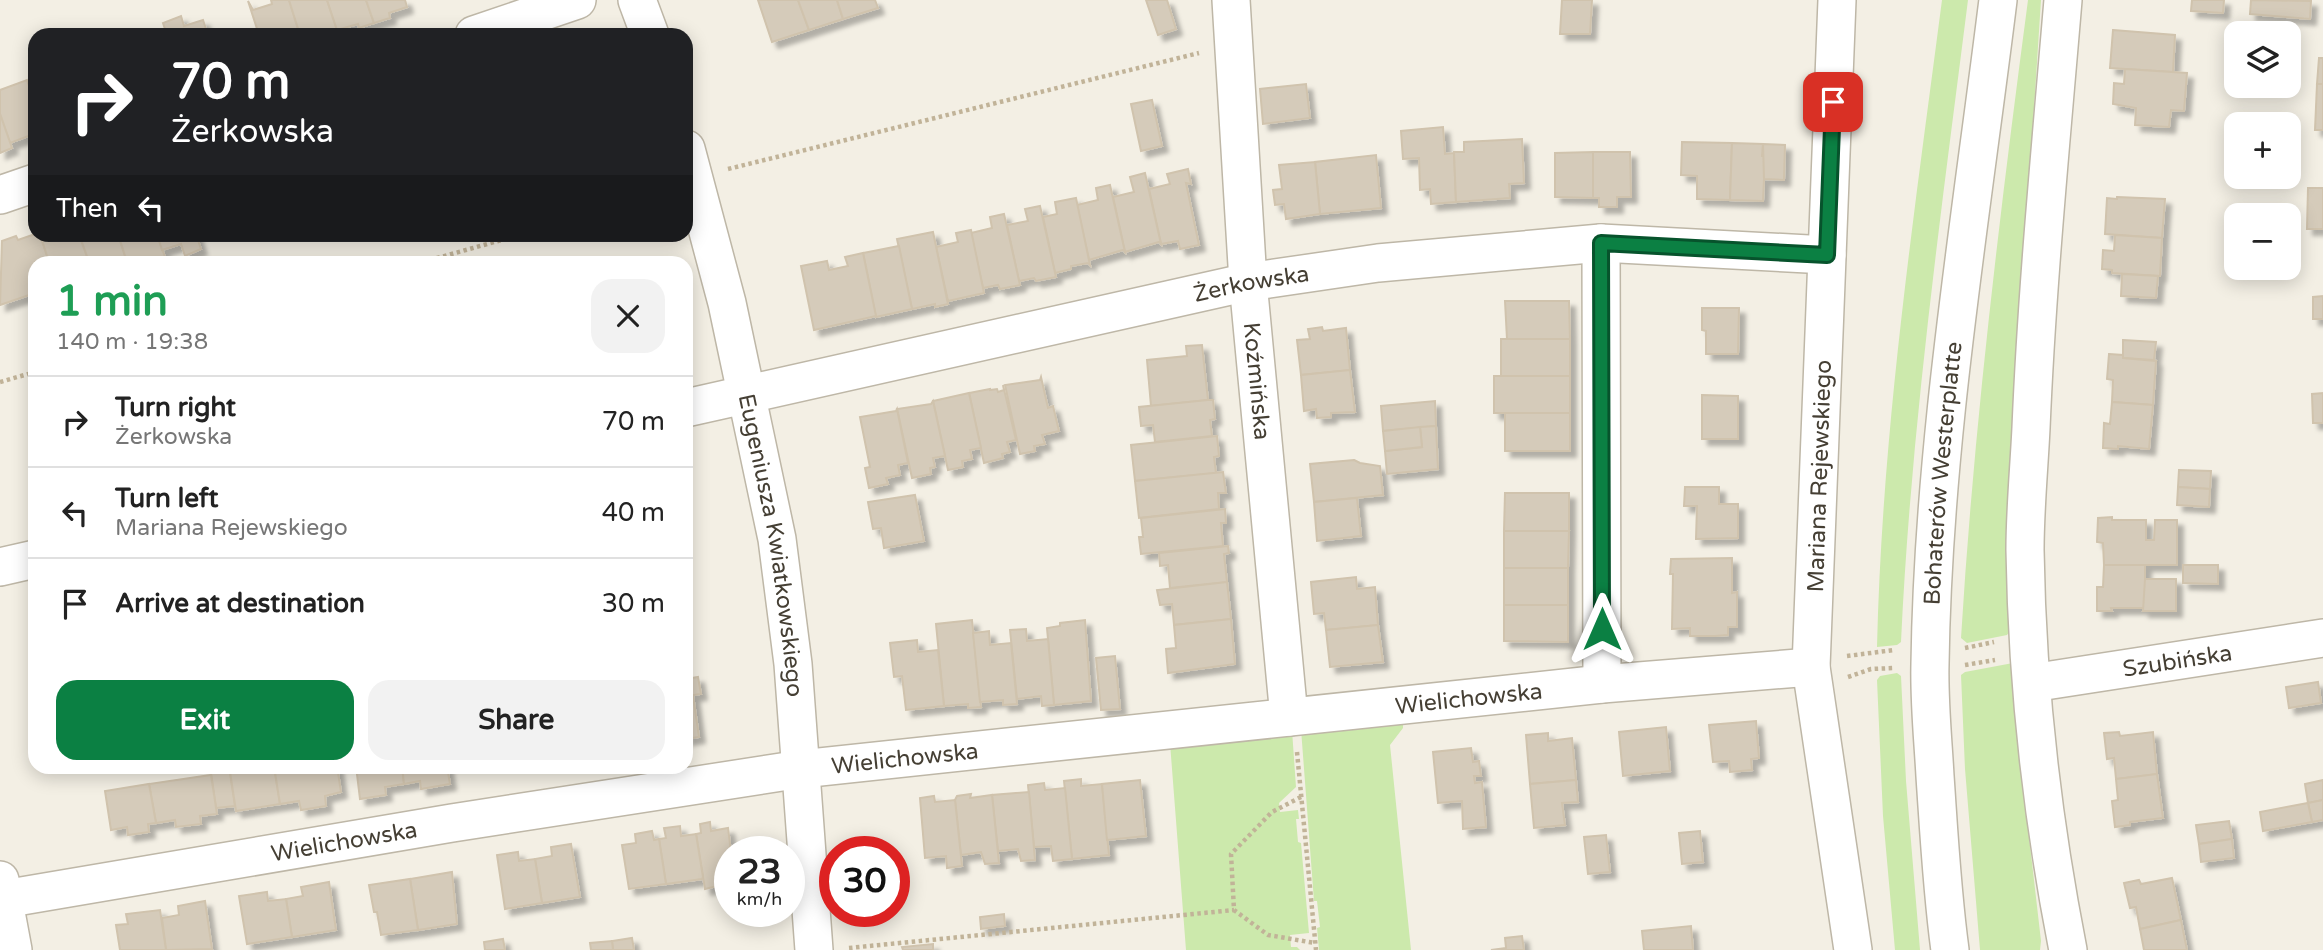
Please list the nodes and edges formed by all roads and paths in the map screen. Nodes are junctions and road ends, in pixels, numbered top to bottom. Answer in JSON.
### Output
{"nodes":[{"id":1,"x":577,"y":0,"type":"edge"},
{"id":2,"x":637,"y":0,"type":"edge"},
{"id":3,"x":1231,"y":0,"type":"edge"},
{"id":4,"x":1837,"y":0,"type":"edge"},
{"id":5,"x":1998,"y":0,"type":"edge"},
{"id":6,"x":2063,"y":0,"type":"edge"},
{"id":7,"x":495,"y":28,"type":"edge"},
{"id":8,"x":647,"y":28,"type":"edge"},
{"id":9,"x":1234,"y":45,"type":"junction"},
{"id":10,"x":693,"y":162,"type":"edge"},
{"id":11,"x":693,"y":174,"type":"edge"},
{"id":12,"x":28,"y":185,"type":"edge"},
{"id":13,"x":0,"y":195,"type":"edge"},
{"id":14,"x":495,"y":242,"type":"edge"},
{"id":15,"x":1601,"y":243,"type":"junction"},
{"id":16,"x":1827,"y":255,"type":"junction"},
{"id":17,"x":445,"y":256,"type":"edge"},
{"id":18,"x":1248,"y":282,"type":"junction"},
{"id":19,"x":28,"y":374,"type":"edge"},
{"id":20,"x":0,"y":382,"type":"edge"},
{"id":21,"x":747,"y":394,"type":"junction"},
{"id":22,"x":693,"y":406,"type":"edge"},
{"id":23,"x":28,"y":561,"type":"edge"},
{"id":24,"x":0,"y":567,"type":"edge"},
{"id":25,"x":2323,"y":638,"type":"edge"},
{"id":26,"x":1897,"y":649,"type":"dead end"},
{"id":27,"x":1811,"y":663,"type":"junction"},
{"id":28,"x":1602,"y":684,"type":"junction"},
{"id":29,"x":2032,"y":684,"type":"junction"},
{"id":30,"x":1289,"y":718,"type":"junction"},
{"id":31,"x":801,"y":769,"type":"junction"},
{"id":32,"x":1301,"y":797,"type":"junction"},
{"id":33,"x":2,"y":890,"type":"edge"},
{"id":34,"x":1234,"y":910,"type":"junction"},
{"id":35,"x":1315,"y":943,"type":"junction"},
{"id":36,"x":829,"y":949,"type":"edge"},
{"id":37,"x":13,"y":950,"type":"edge"},
{"id":38,"x":1316,"y":950,"type":"edge"},
{"id":39,"x":1853,"y":950,"type":"edge"},
{"id":40,"x":1950,"y":950,"type":"edge"},
{"id":41,"x":2068,"y":950,"type":"edge"}],
"edges":[{"from":1,"to":7,"type":"street"},
{"from":2,"to":8,"type":"street"},
{"from":3,"to":9,"type":"street","name":"Koźmińska"},
{"from":4,"to":16,"type":"street","name":"Mariana Rejewskiego"},
{"from":5,"to":40,"type":"street","name":"Bohaterów Westerplatte"},
{"from":6,"to":29,"type":"street"},
{"from":9,"to":10,"type":"path"},
{"from":9,"to":18,"type":"street","name":"Koźmińska"},
{"from":11,"to":21,"type":"street","name":"Eugeniusza Kwiatkowskiego"},
{"from":12,"to":13,"type":"street"},
{"from":14,"to":17,"type":"path"},
{"from":15,"to":16,"type":"street","name":"Żerkowska"},
{"from":15,"to":18,"type":"street","name":"Żerkowska"},
{"from":15,"to":28,"type":"street"},
{"from":16,"to":27,"type":"street","name":"Mariana Rejewskiego"},
{"from":18,"to":21,"type":"street","name":"Żerkowska"},
{"from":18,"to":30,"type":"street","name":"Koźmińska"},
{"from":19,"to":20,"type":"path"},
{"from":21,"to":22,"type":"street","name":"Żerkowska"},
{"from":21,"to":31,"type":"street","name":"Eugeniusza Kwiatkowskiego"},
{"from":23,"to":24,"type":"street"},
{"from":25,"to":29,"type":"street","name":"Szubińska"},
{"from":26,"to":27,"type":"path"},
{"from":27,"to":28,"type":"street","name":"Wielichowska"},
{"from":27,"to":39,"type":"street","name":"Mariana Rejewskiego"},
{"from":28,"to":30,"type":"street","name":"Wielichowska"},
{"from":29,"to":41,"type":"street"},
{"from":30,"to":31,"type":"street","name":"Wielichowska"},
{"from":30,"to":32,"type":"path"},
{"from":31,"to":33,"type":"street","name":"Wielichowska"},
{"from":31,"to":36,"type":"street","name":"Eugeniusza Kwiatkowskiego"},
{"from":32,"to":34,"type":"path"},
{"from":32,"to":35,"type":"path"},
{"from":33,"to":37,"type":"street"},
{"from":34,"to":35,"type":"path"},
{"from":34,"to":36,"type":"path"},
{"from":35,"to":38,"type":"path"}]}
